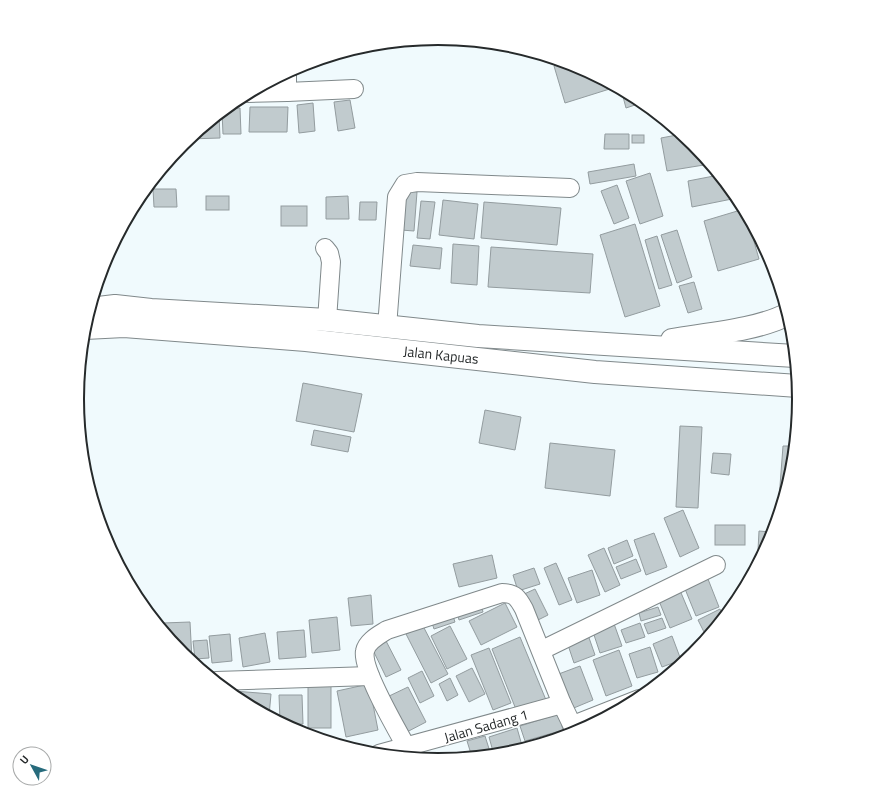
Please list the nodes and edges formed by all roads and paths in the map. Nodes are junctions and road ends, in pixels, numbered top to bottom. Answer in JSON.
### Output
{"nodes":[{"id":1,"x":287,"y":79,"type":"edge"},
{"id":2,"x":354,"y":89,"type":"dead end"},
{"id":3,"x":288,"y":92,"type":"junction"},
{"id":4,"x":261,"y":93,"type":"edge"},
{"id":5,"x":570,"y":188,"type":"dead end"},
{"id":6,"x":325,"y":248,"type":"dead end"},
{"id":7,"x":97,"y":308,"type":"edge"},
{"id":8,"x":783,"y":317,"type":"edge"},
{"id":9,"x":327,"y":320,"type":"junction"},
{"id":10,"x":387,"y":327,"type":"junction"},
{"id":11,"x":92,"y":328,"type":"edge"},
{"id":12,"x":478,"y":336,"type":"junction"},
{"id":13,"x":644,"y":346,"type":"junction"},
{"id":14,"x":789,"y":356,"type":"edge"},
{"id":15,"x":475,"y":358,"type":"junction"},
{"id":16,"x":792,"y":386,"type":"edge"},
{"id":17,"x":716,"y":565,"type":"dead end"},
{"id":18,"x":542,"y":650,"type":"junction"},
{"id":19,"x":370,"y":676,"type":"junction"},
{"id":20,"x":224,"y":681,"type":"edge"},
{"id":21,"x":562,"y":704,"type":"junction"},
{"id":22,"x":574,"y":726,"type":"edge"},
{"id":23,"x":407,"y":748,"type":"junction"},
{"id":24,"x":396,"y":750,"type":"edge"}],
"edges":[{"from":1,"to":3,"type":"street"},
{"from":2,"to":3,"type":"street"},
{"from":3,"to":4,"type":"street"},
{"from":5,"to":10,"type":"street"},
{"from":6,"to":9,"type":"street"},
{"from":7,"to":9,"type":"street","name":"Jalan Kapuas"},
{"from":8,"to":13,"type":"street"},
{"from":9,"to":10,"type":"street","name":"Jalan Kapuas"},
{"from":10,"to":12,"type":"street","name":"Jalan Kapuas"},
{"from":11,"to":15,"type":"street","name":"Jalan Kapuas"},
{"from":12,"to":13,"type":"street","name":"Jalan Kapuas"},
{"from":12,"to":15,"type":"street"},
{"from":13,"to":14,"type":"street","name":"Jalan Kapuas"},
{"from":15,"to":16,"type":"street","name":"Jalan Kapuas"},
{"from":17,"to":18,"type":"street"},
{"from":18,"to":19,"type":"street"},
{"from":18,"to":21,"type":"street"},
{"from":19,"to":20,"type":"street"},
{"from":19,"to":23,"type":"street"},
{"from":21,"to":22,"type":"street"},
{"from":21,"to":23,"type":"street","name":"Jalan Sadang 1"},
{"from":23,"to":24,"type":"street","name":"Jalan Sadang 1"}]}
